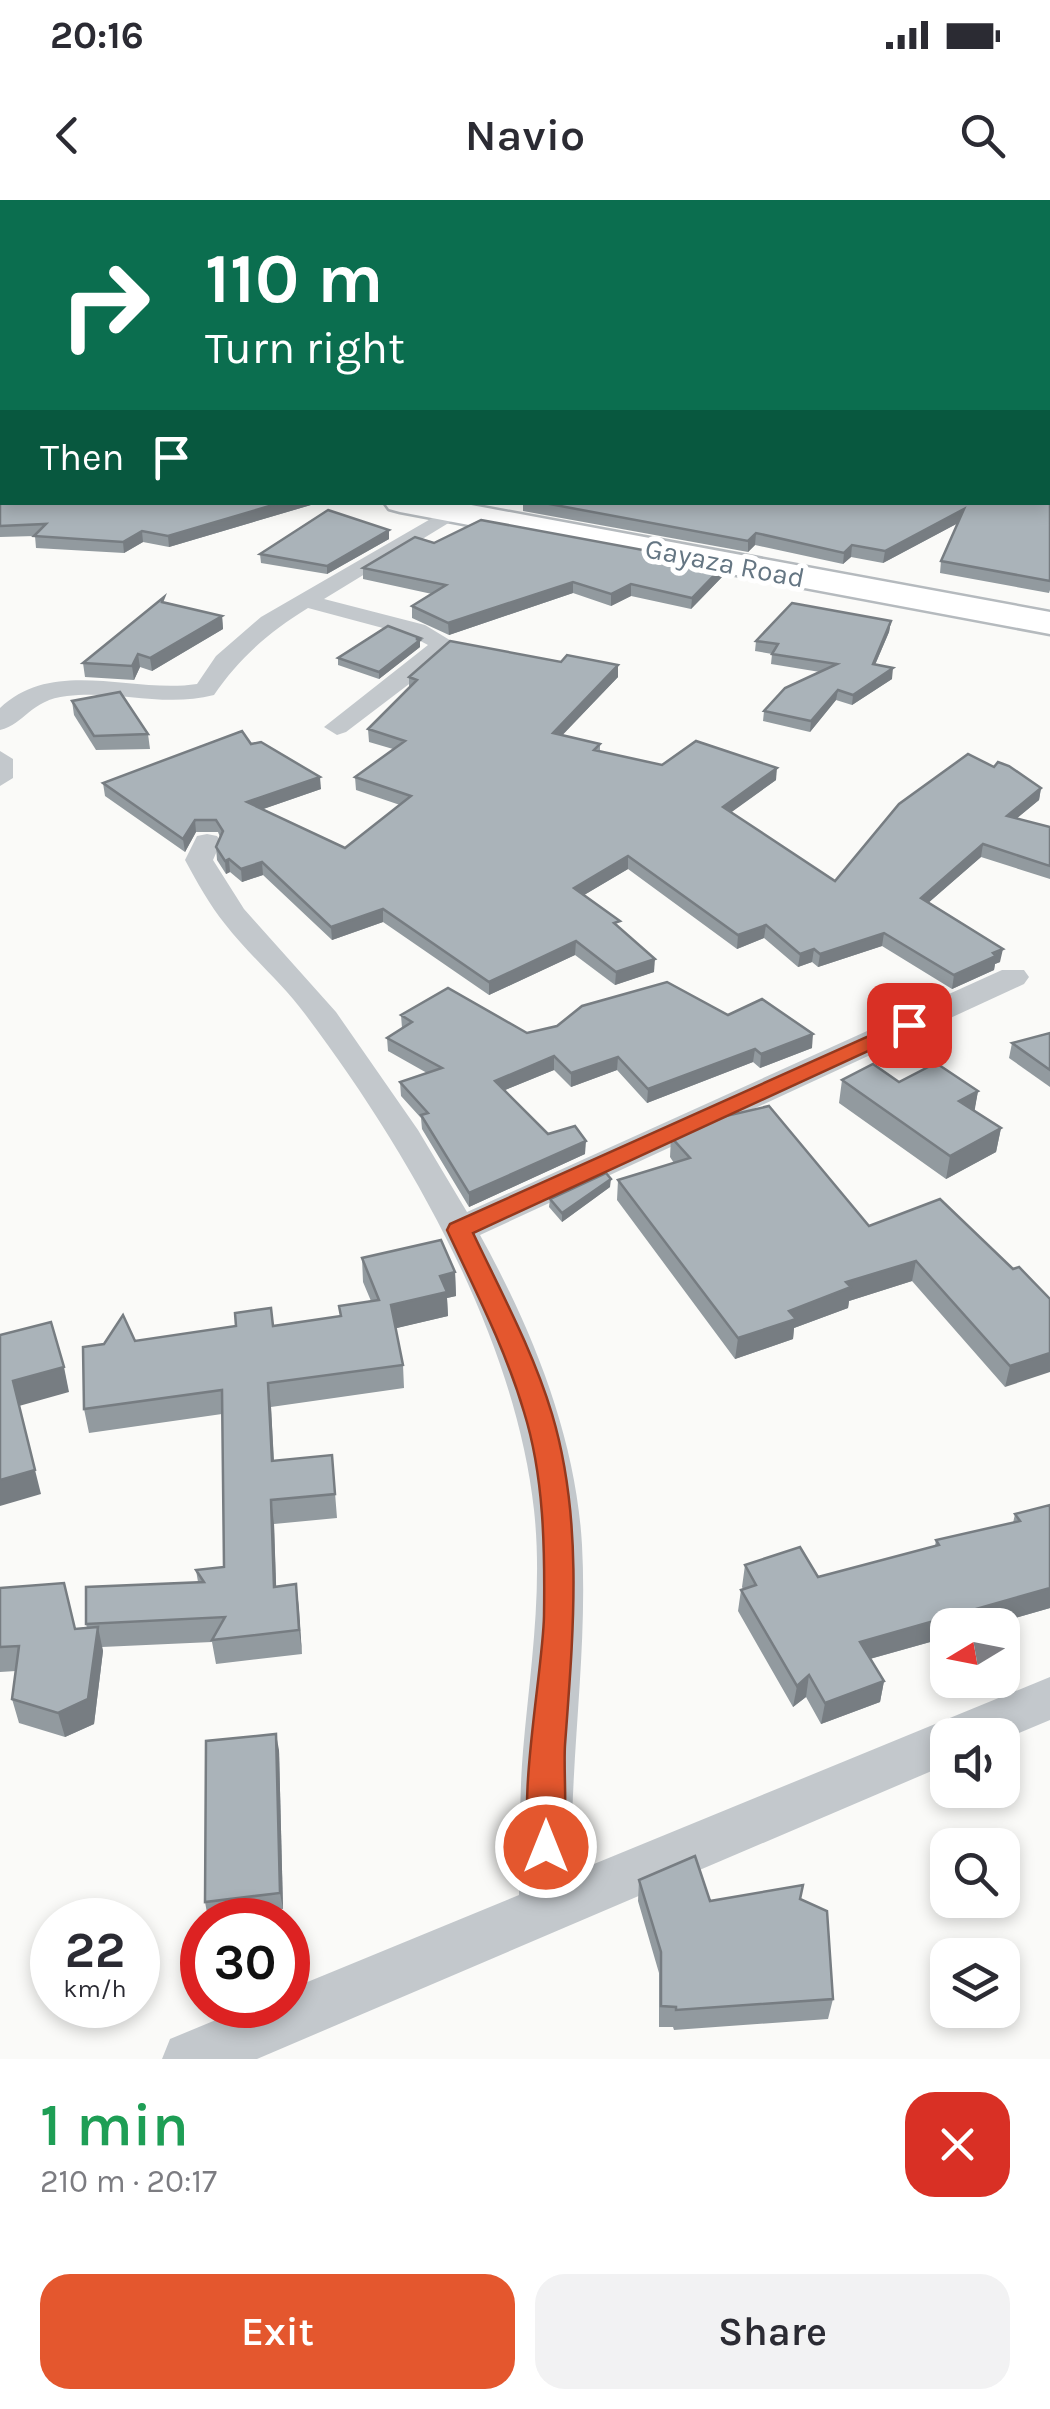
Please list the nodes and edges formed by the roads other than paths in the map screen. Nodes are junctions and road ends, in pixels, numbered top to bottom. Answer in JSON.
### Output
{"nodes":[{"id":1,"x":416,"y":505,"type":"edge"},
{"id":2,"x":453,"y":512,"type":"junction"},
{"id":3,"x":303,"y":600,"type":"junction"},
{"id":4,"x":1050,"y":623,"type":"edge"},
{"id":5,"x":0,"y":722,"type":"edge"},
{"id":6,"x":336,"y":726,"type":"dead end"},
{"id":7,"x":0,"y":759,"type":"edge"},
{"id":8,"x":0,"y":778,"type":"edge"},
{"id":9,"x":207,"y":842,"type":"dead end"},
{"id":10,"x":1013,"y":978,"type":"dead end"},
{"id":11,"x":459,"y":1230,"type":"junction"},
{"id":12,"x":1050,"y":1698,"type":"edge"},
{"id":13,"x":1002,"y":1718,"type":"edge"},
{"id":14,"x":930,"y":1748,"type":"edge"},
{"id":15,"x":546,"y":1908,"type":"junction"},
{"id":16,"x":190,"y":2059,"type":"edge"}],
"edges":[{"from":1,"to":2,"type":"main road","name":"Gayaza Road"},
{"from":2,"to":3,"type":"street"},
{"from":2,"to":4,"type":"main road","name":"Gayaza Road"},
{"from":3,"to":5,"type":"street"},
{"from":3,"to":6,"type":"street"},
{"from":7,"to":8,"type":"street"},
{"from":9,"to":11,"type":"street"},
{"from":10,"to":11,"type":"street"},
{"from":11,"to":15,"type":"street"},
{"from":12,"to":13,"type":"street"},
{"from":14,"to":15,"type":"street"},
{"from":15,"to":16,"type":"street"}]}
